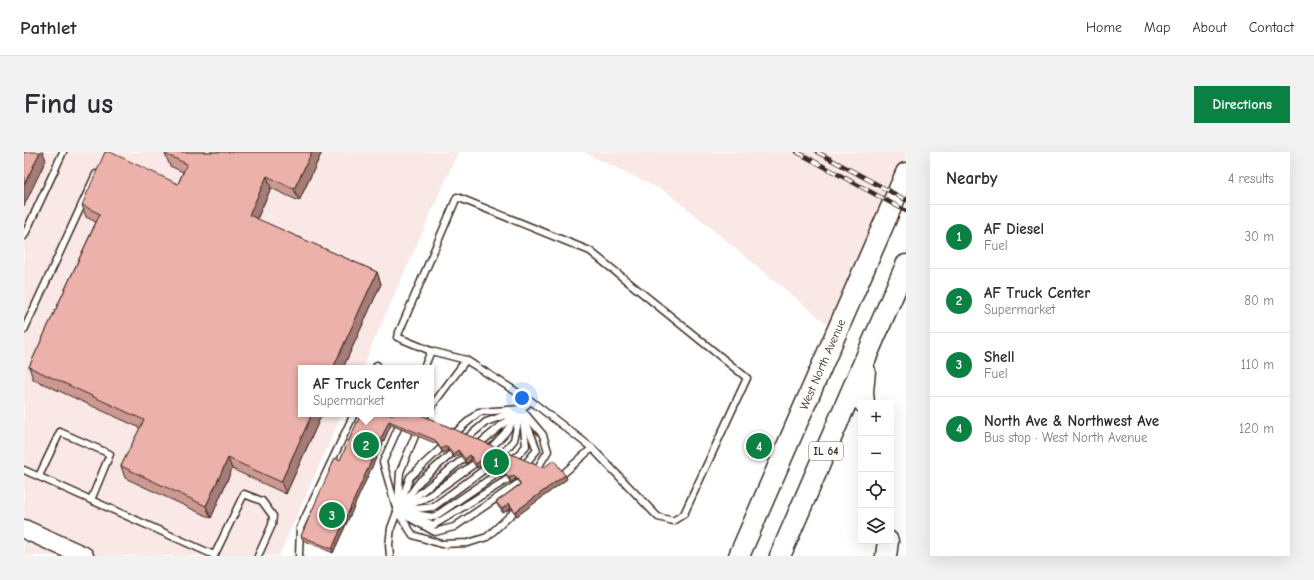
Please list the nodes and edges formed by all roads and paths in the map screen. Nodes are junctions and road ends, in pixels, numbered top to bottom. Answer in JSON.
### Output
{"nodes":[{"id":1,"x":63,"y":152,"type":"edge"},
{"id":2,"x":99,"y":166,"type":"edge"},
{"id":3,"x":906,"y":173,"type":"edge"},
{"id":4,"x":24,"y":236,"type":"edge"},
{"id":5,"x":906,"y":265,"type":"edge"},
{"id":6,"x":24,"y":330,"type":"edge"},
{"id":7,"x":431,"y":351,"type":"junction"},
{"id":8,"x":866,"y":357,"type":"junction"},
{"id":9,"x":466,"y":360,"type":"junction"},
{"id":10,"x":425,"y":365,"type":"edge"},
{"id":11,"x":864,"y":400,"type":"edge"},
{"id":12,"x":531,"y":401,"type":"junction"},
{"id":13,"x":434,"y":403,"type":"edge"},
{"id":14,"x":521,"y":409,"type":"junction"},
{"id":15,"x":353,"y":417,"type":"edge"},
{"id":16,"x":398,"y":428,"type":"edge"},
{"id":17,"x":455,"y":433,"type":"edge"},
{"id":18,"x":415,"y":436,"type":"edge"},
{"id":19,"x":467,"y":438,"type":"edge"},
{"id":20,"x":479,"y":444,"type":"edge"},
{"id":21,"x":592,"y":448,"type":"junction"},
{"id":22,"x":440,"y":449,"type":"edge"},
{"id":23,"x":490,"y":449,"type":"edge"},
{"id":24,"x":451,"y":454,"type":"edge"},
{"id":25,"x":502,"y":454,"type":"edge"},
{"id":26,"x":463,"y":459,"type":"edge"},
{"id":27,"x":514,"y":459,"type":"edge"},
{"id":28,"x":474,"y":464,"type":"edge"},
{"id":29,"x":525,"y":464,"type":"edge"},
{"id":30,"x":485,"y":469,"type":"edge"},
{"id":31,"x":537,"y":469,"type":"edge"},
{"id":32,"x":24,"y":470,"type":"edge"},
{"id":33,"x":497,"y":474,"type":"edge"},
{"id":34,"x":563,"y":474,"type":"edge"},
{"id":35,"x":39,"y":476,"type":"junction"},
{"id":36,"x":508,"y":479,"type":"edge"},
{"id":37,"x":519,"y":483,"type":"edge"},
{"id":38,"x":91,"y":500,"type":"junction"},
{"id":39,"x":397,"y":511,"type":"junction"},
{"id":40,"x":514,"y":512,"type":"edge"},
{"id":41,"x":24,"y":529,"type":"edge"},
{"id":42,"x":888,"y":544,"type":"edge"},
{"id":43,"x":84,"y":556,"type":"edge"},
{"id":44,"x":214,"y":556,"type":"edge"},
{"id":45,"x":258,"y":556,"type":"edge"},
{"id":46,"x":299,"y":556,"type":"edge"},
{"id":47,"x":390,"y":556,"type":"edge"},
{"id":48,"x":739,"y":556,"type":"edge"},
{"id":49,"x":780,"y":556,"type":"edge"},
{"id":50,"x":886,"y":556,"type":"edge"}],
"edges":[{"from":1,"to":4,"type":"lane"},
{"from":2,"to":6,"type":"lane"},
{"from":3,"to":48,"type":"main road","name":"West North Avenue"},
{"from":5,"to":8,"type":"main road","number":"IL 64"},
{"from":7,"to":9,"type":"lane"},
{"from":7,"to":10,"type":"lane"},
{"from":7,"to":21,"type":"lane"},
{"from":8,"to":11,"type":"main road"},
{"from":8,"to":49,"type":"main road","number":"IL 64"},
{"from":9,"to":12,"type":"lane"},
{"from":9,"to":13,"type":"lane"},
{"from":12,"to":14,"type":"lane"},
{"from":12,"to":21,"type":"lane"},
{"from":14,"to":17,"type":"lane"},
{"from":14,"to":19,"type":"lane"},
{"from":14,"to":20,"type":"lane"},
{"from":14,"to":23,"type":"lane"},
{"from":14,"to":25,"type":"lane"},
{"from":14,"to":27,"type":"lane"},
{"from":14,"to":29,"type":"lane"},
{"from":14,"to":31,"type":"lane"},
{"from":15,"to":46,"type":"lane"},
{"from":16,"to":39,"type":"lane"},
{"from":18,"to":39,"type":"lane"},
{"from":21,"to":34,"type":"lane"},
{"from":22,"to":39,"type":"lane"},
{"from":24,"to":39,"type":"lane"},
{"from":26,"to":39,"type":"lane"},
{"from":28,"to":39,"type":"lane"},
{"from":30,"to":39,"type":"lane"},
{"from":32,"to":35,"type":"lane"},
{"from":33,"to":39,"type":"lane"},
{"from":35,"to":38,"type":"lane"},
{"from":35,"to":38,"type":"lane"},
{"from":36,"to":39,"type":"lane"},
{"from":37,"to":39,"type":"lane"},
{"from":38,"to":44,"type":"lane"},
{"from":39,"to":40,"type":"lane"},
{"from":39,"to":47,"type":"lane"},
{"from":41,"to":43,"type":"street"},
{"from":42,"to":50,"type":"main road"},
{"from":44,"to":45,"type":"lane"}]}
